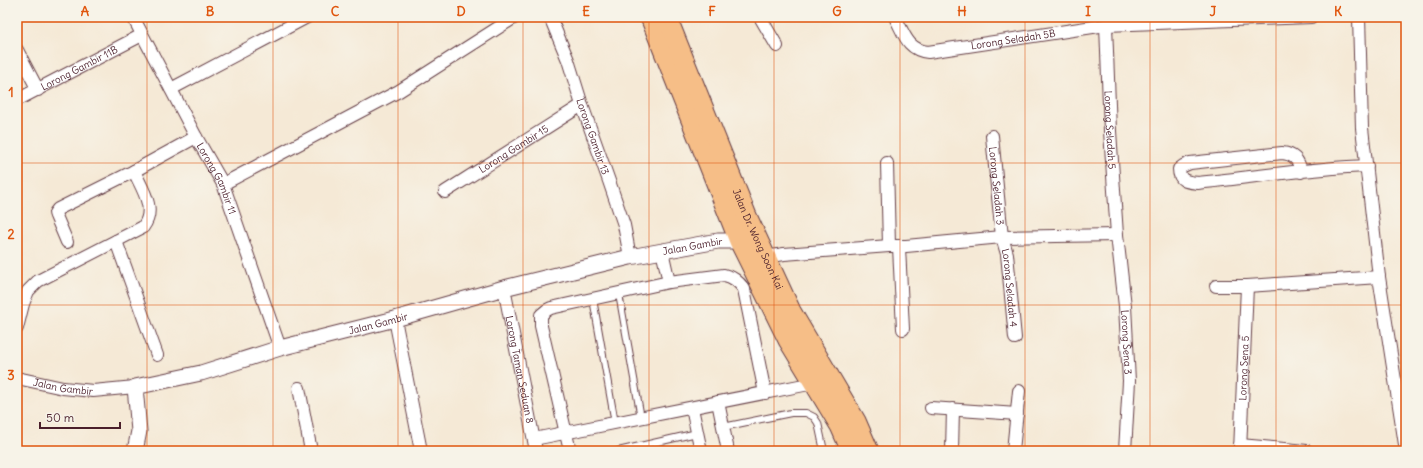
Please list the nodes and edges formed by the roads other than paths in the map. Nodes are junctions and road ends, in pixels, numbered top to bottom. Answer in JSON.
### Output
{"nodes":[{"id":1,"x":133,"y":17,"type":"edge"},
{"id":2,"x":307,"y":17,"type":"edge"},
{"id":3,"x":515,"y":17,"type":"edge"},
{"id":4,"x":550,"y":17,"type":"edge"},
{"id":5,"x":650,"y":17,"type":"edge"},
{"id":6,"x":667,"y":17,"type":"edge"},
{"id":7,"x":760,"y":17,"type":"edge"},
{"id":8,"x":895,"y":17,"type":"edge"},
{"id":9,"x":1311,"y":17,"type":"edge"},
{"id":10,"x":1359,"y":17,"type":"edge"},
{"id":11,"x":1106,"y":25,"type":"junction"},
{"id":12,"x":142,"y":34,"type":"junction"},
{"id":13,"x":777,"y":46,"type":"dead end"},
{"id":14,"x":17,"y":50,"type":"edge"},
{"id":15,"x":170,"y":89,"type":"junction"},
{"id":16,"x":38,"y":90,"type":"junction"},
{"id":17,"x":17,"y":100,"type":"edge"},
{"id":18,"x":582,"y":105,"type":"junction"},
{"id":19,"x":992,"y":136,"type":"dead end"},
{"id":20,"x":196,"y":137,"type":"junction"},
{"id":21,"x":887,"y":163,"type":"dead end"},
{"id":22,"x":1367,"y":166,"type":"junction"},
{"id":23,"x":134,"y":171,"type":"junction"},
{"id":24,"x":1301,"y":172,"type":"junction"},
{"id":25,"x":223,"y":184,"type":"junction"},
{"id":26,"x":445,"y":192,"type":"dead end"},
{"id":27,"x":1116,"y":234,"type":"junction"},
{"id":28,"x":1002,"y":237,"type":"junction"},
{"id":29,"x":116,"y":241,"type":"junction"},
{"id":30,"x":739,"y":241,"type":"junction"},
{"id":31,"x":67,"y":242,"type":"dead end"},
{"id":32,"x":894,"y":246,"type":"junction"},
{"id":33,"x":629,"y":251,"type":"junction"},
{"id":34,"x":662,"y":251,"type":"junction"},
{"id":35,"x":766,"y":257,"type":"junction"},
{"id":36,"x":1379,"y":277,"type":"junction"},
{"id":37,"x":669,"y":282,"type":"junction"},
{"id":38,"x":1216,"y":286,"type":"dead end"},
{"id":39,"x":1247,"y":286,"type":"junction"},
{"id":40,"x":504,"y":288,"type":"junction"},
{"id":41,"x":619,"y":294,"type":"junction"},
{"id":42,"x":593,"y":299,"type":"junction"},
{"id":43,"x":395,"y":319,"type":"junction"},
{"id":44,"x":17,"y":328,"type":"edge"},
{"id":45,"x":903,"y":329,"type":"dead end"},
{"id":46,"x":275,"y":336,"type":"junction"},
{"id":47,"x":1015,"y":338,"type":"dead end"},
{"id":48,"x":157,"y":355,"type":"dead end"},
{"id":49,"x":17,"y":378,"type":"edge"},
{"id":50,"x":814,"y":383,"type":"junction"},
{"id":51,"x":135,"y":387,"type":"junction"},
{"id":52,"x":299,"y":388,"type":"dead end"},
{"id":53,"x":1019,"y":392,"type":"dead end"},
{"id":54,"x":765,"y":393,"type":"junction"},
{"id":55,"x":718,"y":402,"type":"junction"},
{"id":56,"x":692,"y":408,"type":"junction"},
{"id":57,"x":931,"y":408,"type":"dead end"},
{"id":58,"x":953,"y":409,"type":"junction"},
{"id":59,"x":1017,"y":414,"type":"junction"},
{"id":60,"x":641,"y":418,"type":"junction"},
{"id":61,"x":615,"y":423,"type":"junction"},
{"id":62,"x":723,"y":427,"type":"junction"},
{"id":63,"x":566,"y":433,"type":"junction"},
{"id":64,"x":697,"y":433,"type":"junction"},
{"id":65,"x":535,"y":445,"type":"edge"},
{"id":66,"x":1240,"y":448,"type":"edge"},
{"id":67,"x":135,"y":451,"type":"edge"},
{"id":68,"x":311,"y":451,"type":"edge"},
{"id":69,"x":421,"y":451,"type":"edge"},
{"id":70,"x":570,"y":451,"type":"edge"},
{"id":71,"x":618,"y":451,"type":"edge"},
{"id":72,"x":701,"y":451,"type":"edge"},
{"id":73,"x":728,"y":451,"type":"edge"},
{"id":74,"x":824,"y":451,"type":"edge"},
{"id":75,"x":851,"y":451,"type":"edge"},
{"id":76,"x":869,"y":451,"type":"edge"},
{"id":77,"x":952,"y":451,"type":"edge"},
{"id":78,"x":1013,"y":451,"type":"edge"},
{"id":79,"x":1125,"y":451,"type":"edge"},
{"id":80,"x":1307,"y":451,"type":"edge"},
{"id":81,"x":1406,"y":451,"type":"edge"}],
"edges":[{"from":1,"to":12,"type":"street","name":"Lorong Gambir 11"},
{"from":2,"to":15,"type":"street"},
{"from":3,"to":25,"type":"street"},
{"from":4,"to":18,"type":"street","name":"Lorong Gambir 13"},
{"from":5,"to":30,"type":"main road","name":"Jalan Dr. Wong Soon Kai"},
{"from":6,"to":35,"type":"main road","name":"Jalan Dr. Wong Soon Kai"},
{"from":7,"to":13,"type":"street"},
{"from":8,"to":11,"type":"street","name":"Lorong Seladah 5B"},
{"from":9,"to":11,"type":"street","name":"Lorong Seladah 5B"},
{"from":10,"to":22,"type":"street"},
{"from":11,"to":27,"type":"street","name":"Lorong Seladah 5"},
{"from":12,"to":15,"type":"street","name":"Lorong Gambir 11"},
{"from":12,"to":16,"type":"street","name":"Lorong Gambir 11B"},
{"from":14,"to":16,"type":"street"},
{"from":15,"to":20,"type":"street","name":"Lorong Gambir 11"},
{"from":16,"to":17,"type":"street","name":"Lorong Gambir 11B"},
{"from":18,"to":26,"type":"street","name":"Lorong Gambir 15"},
{"from":18,"to":33,"type":"street","name":"Lorong Gambir 13"},
{"from":19,"to":28,"type":"street","name":"Lorong Seladah 3"},
{"from":20,"to":23,"type":"street"},
{"from":20,"to":25,"type":"street","name":"Lorong Gambir 11"},
{"from":21,"to":32,"type":"street"},
{"from":22,"to":24,"type":"street"},
{"from":22,"to":36,"type":"street"},
{"from":23,"to":29,"type":"street"},
{"from":23,"to":31,"type":"street"},
{"from":24,"to":24,"type":"street"},
{"from":25,"to":46,"type":"street","name":"Lorong Gambir 11"},
{"from":27,"to":28,"type":"street"},
{"from":27,"to":79,"type":"street","name":"Lorong Sena 3"},
{"from":28,"to":32,"type":"street"},
{"from":28,"to":47,"type":"street","name":"Lorong Seladah 4"},
{"from":29,"to":44,"type":"street"},
{"from":29,"to":48,"type":"street"},
{"from":30,"to":34,"type":"street","name":"Jalan Gambir"},
{"from":30,"to":50,"type":"main road","name":"Jalan Dr. Wong Soon Kai"},
{"from":32,"to":35,"type":"street"},
{"from":32,"to":45,"type":"street"},
{"from":33,"to":34,"type":"street","name":"Jalan Gambir"},
{"from":33,"to":40,"type":"street","name":"Jalan Gambir"},
{"from":34,"to":37,"type":"street"},
{"from":35,"to":76,"type":"main road","name":"Jalan Dr. Wong Soon Kai"},
{"from":36,"to":39,"type":"street"},
{"from":36,"to":81,"type":"street"},
{"from":37,"to":41,"type":"street"},
{"from":37,"to":54,"type":"street"},
{"from":38,"to":39,"type":"street"},
{"from":39,"to":66,"type":"street","name":"Lorong Sena 5"},
{"from":40,"to":43,"type":"street","name":"Jalan Gambir"},
{"from":40,"to":65,"type":"street","name":"Lorong Taman Seduan 8"},
{"from":41,"to":42,"type":"street"},
{"from":41,"to":60,"type":"lane"},
{"from":42,"to":61,"type":"lane"},
{"from":42,"to":63,"type":"street"},
{"from":43,"to":46,"type":"street","name":"Jalan Gambir"},
{"from":43,"to":69,"type":"street"},
{"from":46,"to":51,"type":"street","name":"Jalan Gambir"},
{"from":49,"to":51,"type":"street","name":"Jalan Gambir"},
{"from":50,"to":54,"type":"street"},
{"from":50,"to":75,"type":"main road","name":"Jalan Dr. Wong Soon Kai"},
{"from":51,"to":67,"type":"street"},
{"from":52,"to":68,"type":"street"},
{"from":53,"to":59,"type":"street"},
{"from":54,"to":55,"type":"street"},
{"from":55,"to":56,"type":"street"},
{"from":55,"to":62,"type":"street"},
{"from":56,"to":60,"type":"street"},
{"from":56,"to":64,"type":"street"},
{"from":57,"to":58,"type":"street"},
{"from":58,"to":59,"type":"street"},
{"from":58,"to":77,"type":"street"},
{"from":59,"to":78,"type":"street"},
{"from":60,"to":61,"type":"street"},
{"from":61,"to":63,"type":"street"},
{"from":62,"to":73,"type":"street"},
{"from":62,"to":74,"type":"lane"},
{"from":63,"to":65,"type":"street"},
{"from":63,"to":70,"type":"street"},
{"from":64,"to":71,"type":"lane"},
{"from":64,"to":72,"type":"street"},
{"from":66,"to":80,"type":"street"}]}
